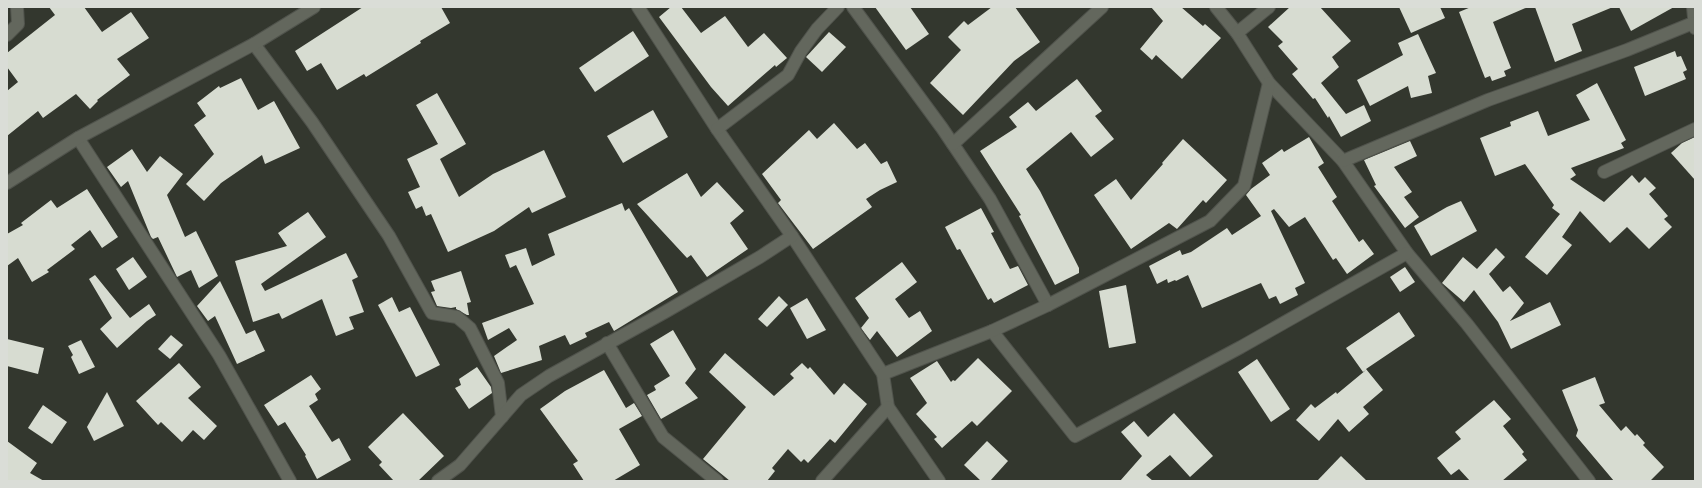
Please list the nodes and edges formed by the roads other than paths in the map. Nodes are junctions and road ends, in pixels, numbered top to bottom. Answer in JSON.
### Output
{"nodes":[{"id":1,"x":18,"y":7,"type":"edge"},
{"id":2,"x":314,"y":7,"type":"edge"},
{"id":3,"x":638,"y":7,"type":"edge"},
{"id":4,"x":838,"y":7,"type":"edge"},
{"id":5,"x":853,"y":7,"type":"edge"},
{"id":6,"x":1102,"y":7,"type":"edge"},
{"id":7,"x":1216,"y":7,"type":"edge"},
{"id":8,"x":1269,"y":7,"type":"edge"},
{"id":9,"x":1693,"y":7,"type":"edge"},
{"id":10,"x":1694,"y":25,"type":"edge"},
{"id":11,"x":1237,"y":33,"type":"junction"},
{"id":12,"x":7,"y":35,"type":"edge"},
{"id":13,"x":254,"y":44,"type":"junction"},
{"id":14,"x":1269,"y":83,"type":"junction"},
{"id":15,"x":717,"y":129,"type":"junction"},
{"id":16,"x":1695,"y":129,"type":"edge"},
{"id":17,"x":78,"y":138,"type":"junction"},
{"id":18,"x":953,"y":144,"type":"junction"},
{"id":19,"x":1343,"y":161,"type":"junction"},
{"id":20,"x":1604,"y":172,"type":"dead end"},
{"id":21,"x":7,"y":183,"type":"edge"},
{"id":22,"x":792,"y":236,"type":"junction"},
{"id":23,"x":1407,"y":253,"type":"junction"},
{"id":24,"x":1048,"y":305,"type":"junction"},
{"id":25,"x":992,"y":331,"type":"junction"},
{"id":26,"x":607,"y":343,"type":"junction"},
{"id":27,"x":883,"y":374,"type":"junction"},
{"id":28,"x":888,"y":407,"type":"junction"},
{"id":29,"x":502,"y":417,"type":"junction"},
{"id":30,"x":935,"y":479,"type":"edge"},
{"id":31,"x":290,"y":481,"type":"edge"},
{"id":32,"x":438,"y":481,"type":"edge"},
{"id":33,"x":717,"y":481,"type":"edge"},
{"id":34,"x":822,"y":481,"type":"edge"},
{"id":35,"x":1589,"y":481,"type":"edge"}],
"edges":[{"from":1,"to":12,"type":"street"},
{"from":2,"to":13,"type":"street"},
{"from":3,"to":15,"type":"street"},
{"from":4,"to":15,"type":"street"},
{"from":5,"to":18,"type":"street"},
{"from":6,"to":18,"type":"street"},
{"from":7,"to":11,"type":"street"},
{"from":8,"to":11,"type":"street"},
{"from":9,"to":10,"type":"street"},
{"from":10,"to":19,"type":"street"},
{"from":11,"to":14,"type":"street"},
{"from":13,"to":17,"type":"street"},
{"from":13,"to":29,"type":"street"},
{"from":14,"to":19,"type":"street"},
{"from":14,"to":24,"type":"street"},
{"from":15,"to":22,"type":"street"},
{"from":16,"to":20,"type":"street"},
{"from":17,"to":21,"type":"street"},
{"from":17,"to":31,"type":"street"},
{"from":18,"to":24,"type":"street"},
{"from":19,"to":23,"type":"street"},
{"from":22,"to":26,"type":"street"},
{"from":22,"to":27,"type":"street"},
{"from":23,"to":25,"type":"street"},
{"from":23,"to":35,"type":"street"},
{"from":24,"to":25,"type":"street"},
{"from":25,"to":27,"type":"street"},
{"from":26,"to":29,"type":"street"},
{"from":26,"to":33,"type":"street"},
{"from":27,"to":28,"type":"street"},
{"from":28,"to":30,"type":"street"},
{"from":28,"to":34,"type":"street"},
{"from":29,"to":32,"type":"street"}]}
